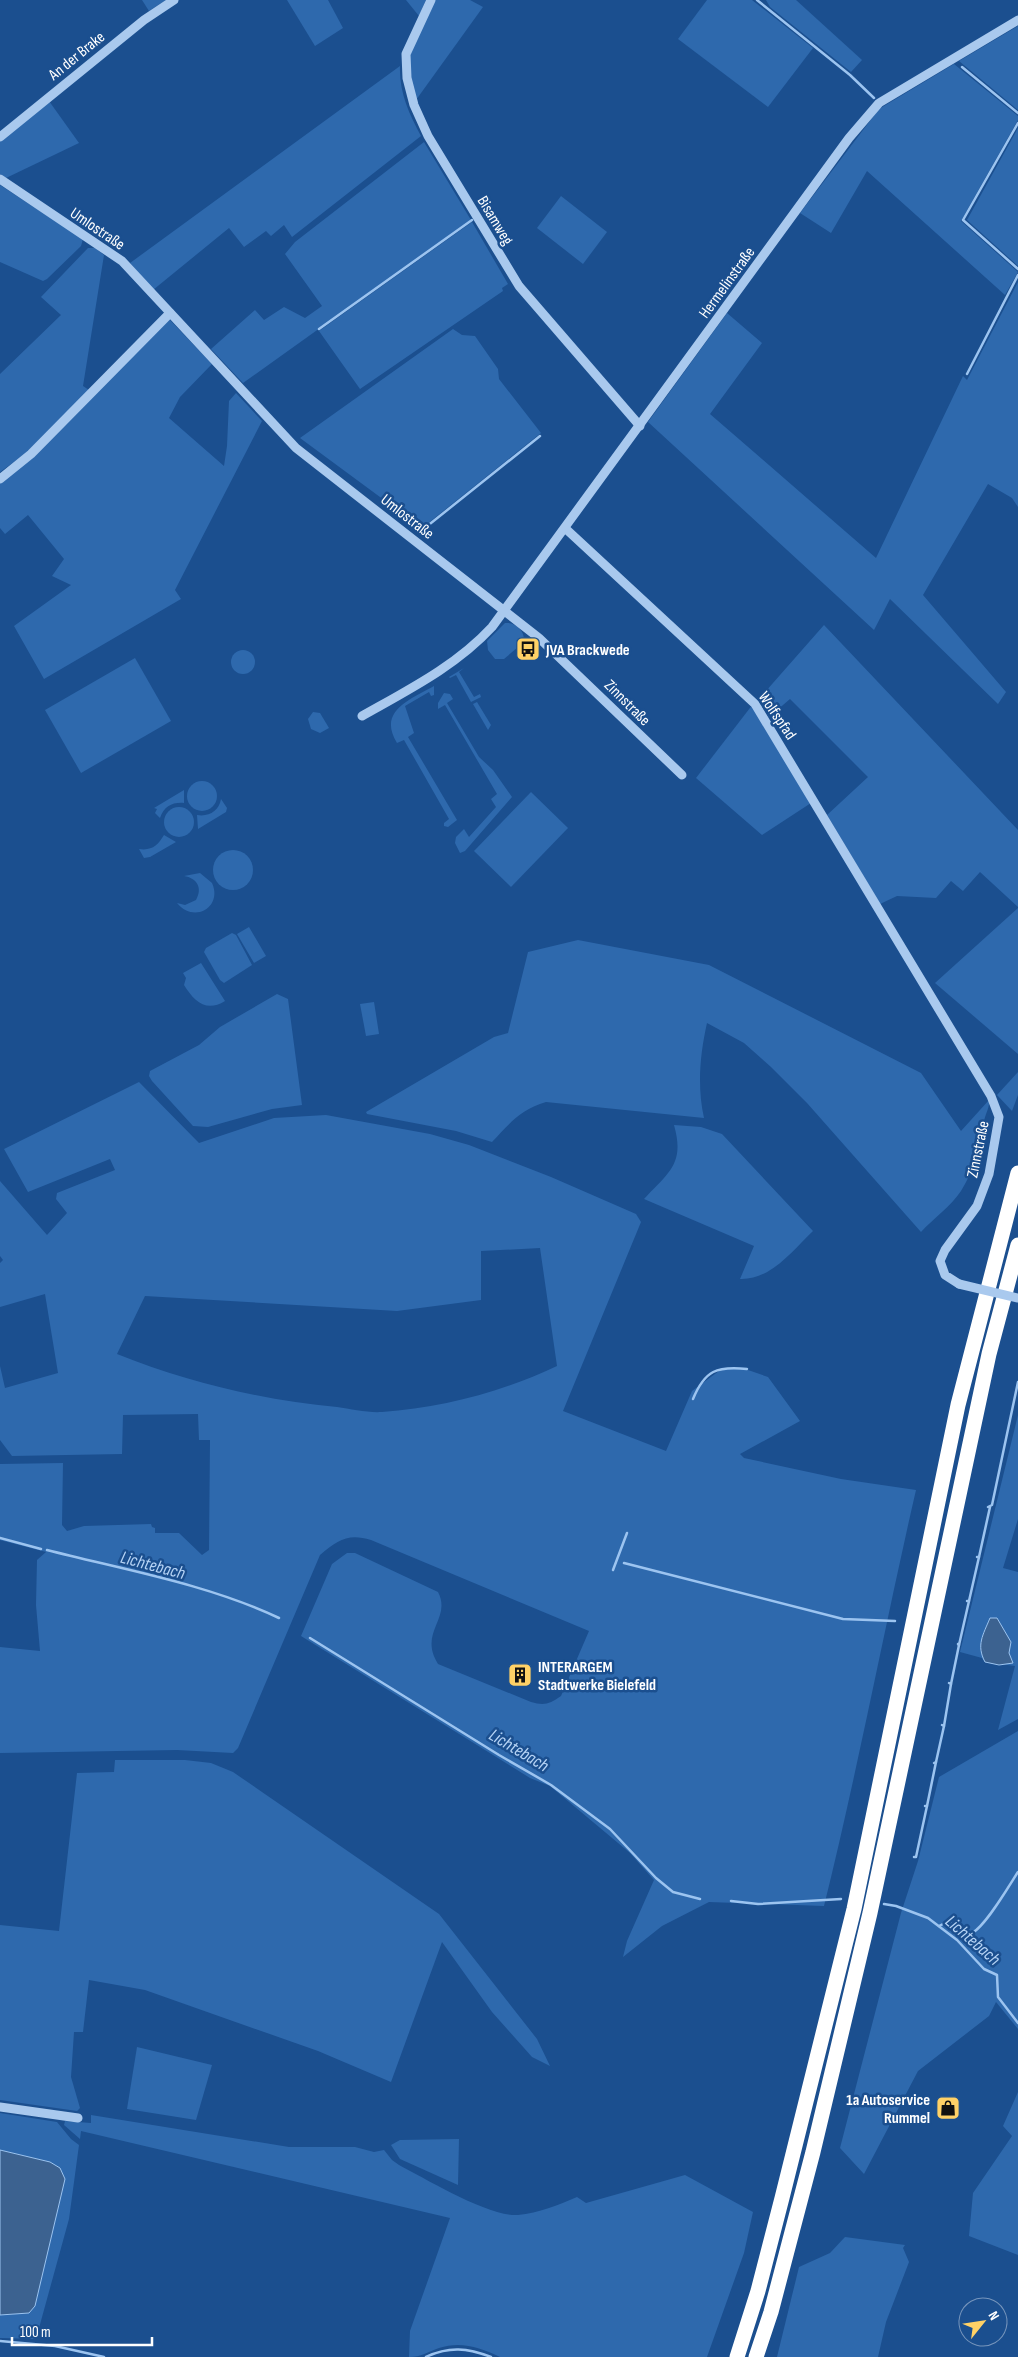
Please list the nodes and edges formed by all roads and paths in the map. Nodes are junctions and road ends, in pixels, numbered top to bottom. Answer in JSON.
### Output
{"nodes":[{"id":1,"x":174,"y":0,"type":"edge"},
{"id":2,"x":431,"y":0,"type":"edge"},
{"id":3,"x":1018,"y":20,"type":"edge"},
{"id":4,"x":0,"y":137,"type":"edge"},
{"id":5,"x":0,"y":179,"type":"edge"},
{"id":6,"x":170,"y":313,"type":"junction"},
{"id":7,"x":640,"y":426,"type":"junction"},
{"id":8,"x":0,"y":479,"type":"edge"},
{"id":9,"x":566,"y":529,"type":"junction"},
{"id":10,"x":505,"y":611,"type":"junction"},
{"id":11,"x":362,"y":716,"type":"dead end"},
{"id":12,"x":682,"y":775,"type":"dead end"},
{"id":13,"x":911,"y":962,"type":"joint"},
{"id":14,"x":1018,"y":1173,"type":"edge"},
{"id":15,"x":1018,"y":1245,"type":"edge"},
{"id":16,"x":1018,"y":1298,"type":"edge"},
{"id":17,"x":0,"y":2107,"type":"edge"},
{"id":18,"x":78,"y":2118,"type":"dead end"},
{"id":19,"x":737,"y":2357,"type":"edge"},
{"id":20,"x":756,"y":2357,"type":"edge"}],
"edges":[{"from":1,"to":4,"type":"street","name":"An der Brake"},
{"from":2,"to":7,"type":"street","name":"Bisamweg"},
{"from":3,"to":7,"type":"street","name":"Hermelinstraße"},
{"from":5,"to":6,"type":"street","name":"Umlostraße"},
{"from":6,"to":8,"type":"street"},
{"from":6,"to":10,"type":"street","name":"Umlostraße"},
{"from":7,"to":9,"type":"street","name":"Hermelinstraße"},
{"from":9,"to":10,"type":"street","name":"Hermelinstraße"},
{"from":9,"to":13,"type":"street","name":"Wolfspfad"},
{"from":10,"to":11,"type":"street"},
{"from":10,"to":12,"type":"street","name":"Zinnstraße"},
{"from":13,"to":16,"type":"street","name":"Zinnstraße","bridge":true},
{"from":14,"to":19,"type":"highway"},
{"from":15,"to":20,"type":"highway"},
{"from":17,"to":18,"type":"street"}]}
